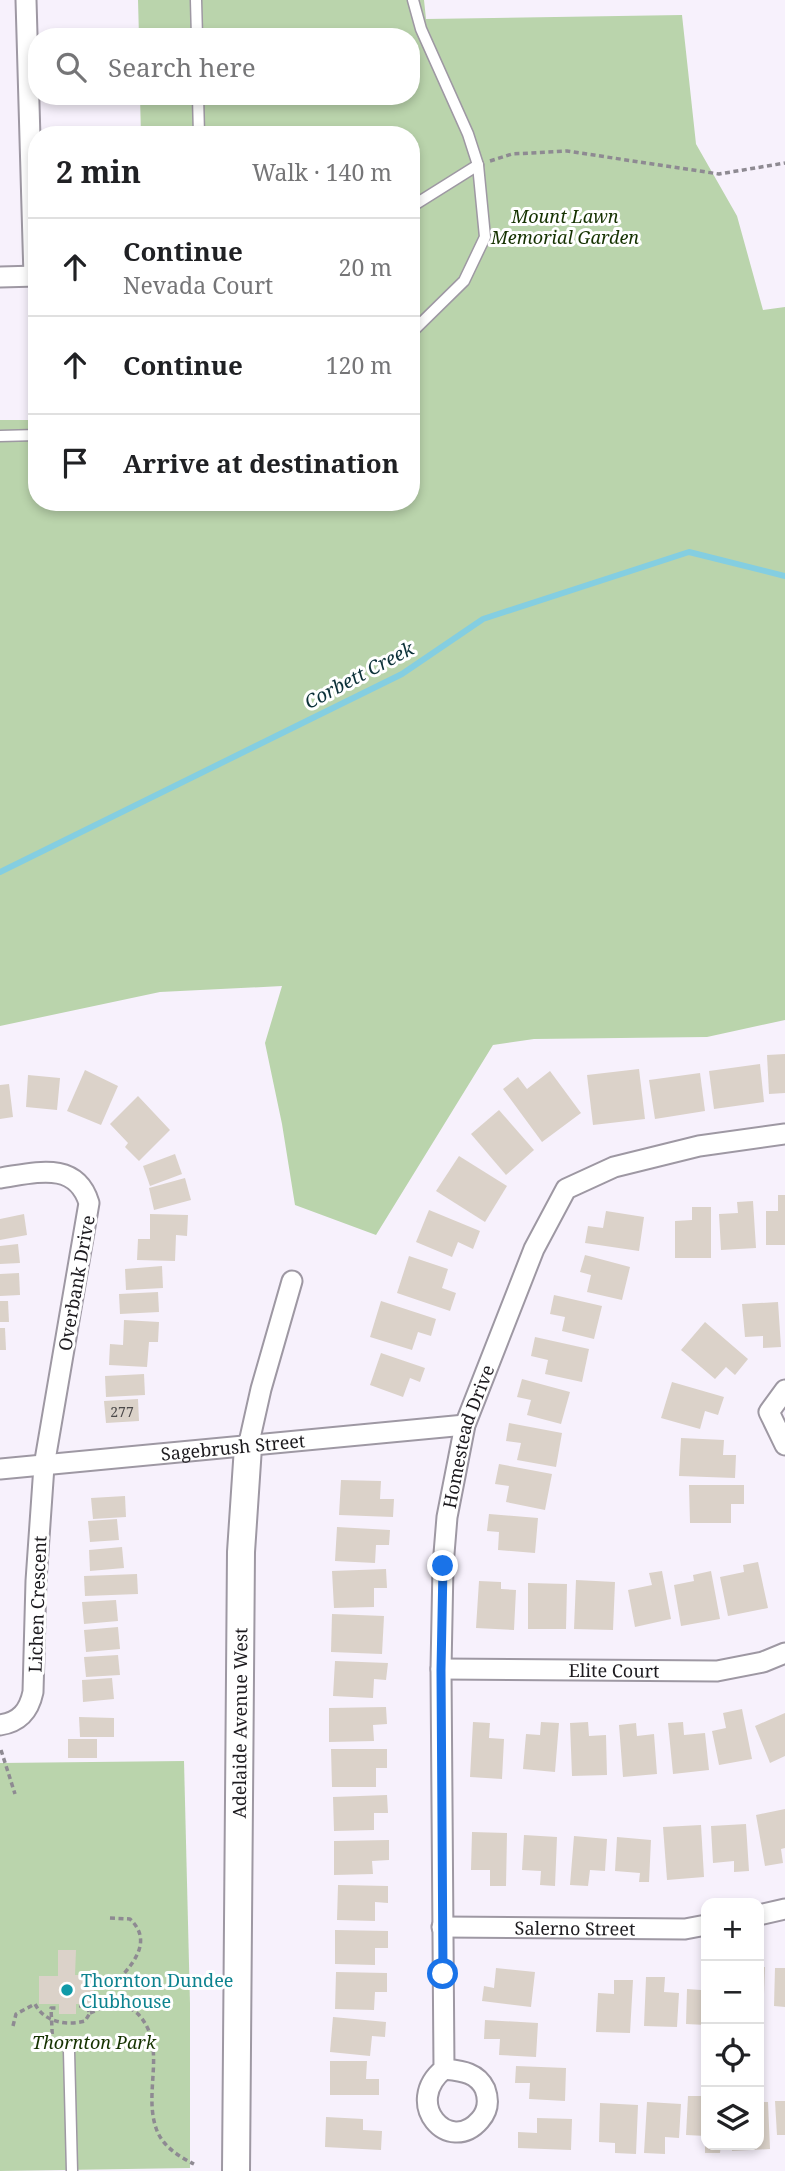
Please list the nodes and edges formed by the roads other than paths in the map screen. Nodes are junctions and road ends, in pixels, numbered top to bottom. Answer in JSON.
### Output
{"nodes":[{"id":1,"x":26,"y":0,"type":"edge"},
{"id":2,"x":196,"y":0,"type":"edge"},
{"id":3,"x":413,"y":0,"type":"edge"},
{"id":4,"x":197,"y":28,"type":"edge"},
{"id":5,"x":28,"y":61,"type":"edge"},
{"id":6,"x":29,"y":105,"type":"edge"},
{"id":7,"x":198,"y":105,"type":"edge"},
{"id":8,"x":30,"y":126,"type":"edge"},
{"id":9,"x":199,"y":126,"type":"edge"},
{"id":10,"x":478,"y":165,"type":"junction"},
{"id":11,"x":420,"y":201,"type":"edge"},
{"id":12,"x":28,"y":276,"type":"edge"},
{"id":13,"x":0,"y":277,"type":"edge"},
{"id":14,"x":420,"y":324,"type":"edge"},
{"id":15,"x":28,"y":435,"type":"edge"},
{"id":16,"x":0,"y":436,"type":"edge"},
{"id":17,"x":785,"y":1134,"type":"edge"},
{"id":18,"x":0,"y":1178,"type":"edge"},
{"id":19,"x":292,"y":1281,"type":"dead end"},
{"id":20,"x":785,"y":1390,"type":"edge"},
{"id":21,"x":465,"y":1425,"type":"junction"},
{"id":22,"x":785,"y":1445,"type":"edge"},
{"id":23,"x":248,"y":1447,"type":"junction"},
{"id":24,"x":44,"y":1466,"type":"junction"},
{"id":25,"x":0,"y":1469,"type":"edge"},
{"id":26,"x":785,"y":1653,"type":"edge"},
{"id":27,"x":441,"y":1670,"type":"junction"},
{"id":28,"x":0,"y":1725,"type":"edge"},
{"id":29,"x":785,"y":1909,"type":"edge"},
{"id":30,"x":764,"y":1914,"type":"edge"},
{"id":31,"x":701,"y":1926,"type":"edge"},
{"id":32,"x":442,"y":1927,"type":"junction"},
{"id":33,"x":69,"y":2051,"type":"dead end"},
{"id":34,"x":444,"y":2068,"type":"dead end"},
{"id":35,"x":72,"y":2171,"type":"edge"},
{"id":36,"x":236,"y":2171,"type":"edge"}],
"edges":[{"from":1,"to":5,"type":"street"},
{"from":2,"to":4,"type":"lane"},
{"from":3,"to":10,"type":"lane"},
{"from":6,"to":8,"type":"street"},
{"from":7,"to":9,"type":"lane"},
{"from":10,"to":11,"type":"lane"},
{"from":10,"to":14,"type":"lane"},
{"from":12,"to":13,"type":"street"},
{"from":15,"to":16,"type":"lane"},
{"from":17,"to":21,"type":"street","name":"Homestead Drive"},
{"from":18,"to":24,"type":"street","name":"Overbank Drive"},
{"from":19,"to":23,"type":"street","name":"Adelaide Avenue West"},
{"from":20,"to":22,"type":"street"},
{"from":21,"to":23,"type":"street","name":"Sagebrush Street"},
{"from":21,"to":27,"type":"street","name":"Homestead Drive"},
{"from":23,"to":24,"type":"street","name":"Sagebrush Street"},
{"from":23,"to":36,"type":"street","name":"Adelaide Avenue West"},
{"from":24,"to":25,"type":"street","name":"Sagebrush Street"},
{"from":24,"to":28,"type":"street","name":"Lichen Crescent"},
{"from":26,"to":27,"type":"street","name":"Elite Court"},
{"from":27,"to":32,"type":"street","name":"Homestead Drive"},
{"from":29,"to":30,"type":"street"},
{"from":31,"to":32,"type":"street","name":"Salerno Street"},
{"from":32,"to":34,"type":"street","name":"Homestead Drive"},
{"from":33,"to":35,"type":"lane"}]}
